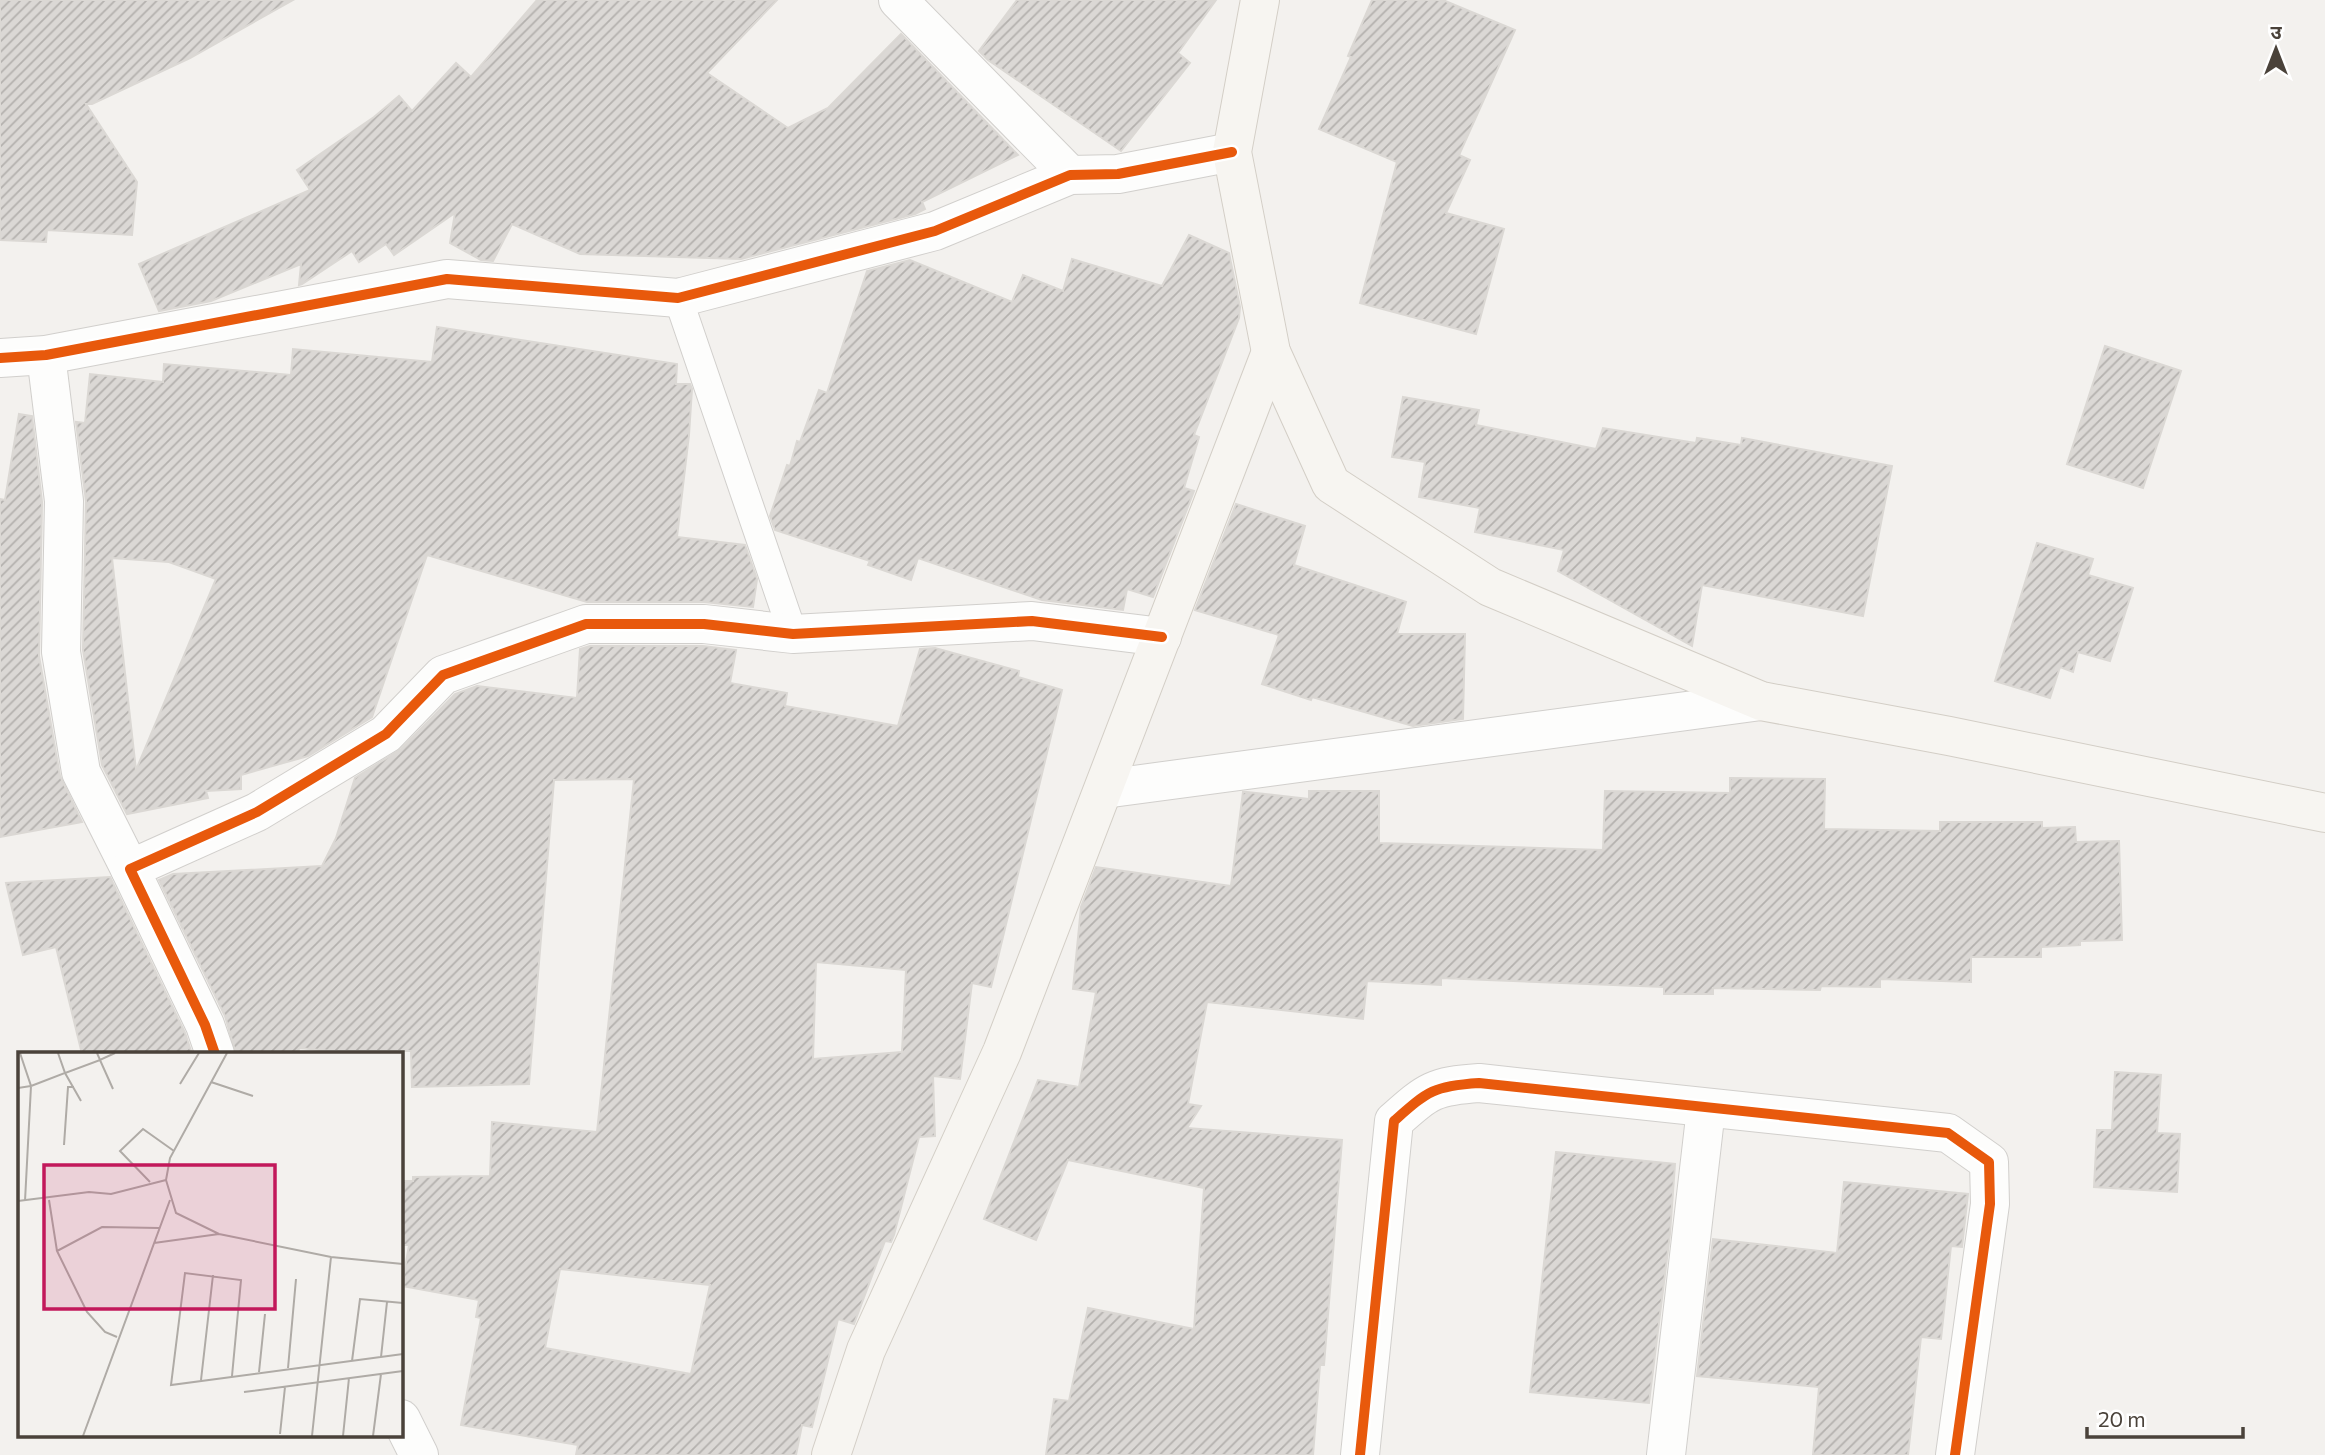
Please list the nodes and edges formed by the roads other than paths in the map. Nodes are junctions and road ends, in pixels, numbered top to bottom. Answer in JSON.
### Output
{"nodes":[{"id":1,"x":898,"y":0,"type":"edge"},
{"id":2,"x":1260,"y":0,"type":"edge"},
{"id":3,"x":1232,"y":152,"type":"junction"},
{"id":4,"x":1070,"y":175,"type":"junction"},
{"id":5,"x":678,"y":298,"type":"junction"},
{"id":6,"x":1271,"y":352,"type":"junction"},
{"id":7,"x":46,"y":355,"type":"junction"},
{"id":8,"x":0,"y":358,"type":"edge"},
{"id":9,"x":793,"y":634,"type":"junction"},
{"id":10,"x":1162,"y":637,"type":"junction"},
{"id":11,"x":1760,"y":701,"type":"junction"},
{"id":12,"x":1104,"y":789,"type":"junction"},
{"id":13,"x":2325,"y":813,"type":"edge"},
{"id":14,"x":130,"y":869,"type":"junction"},
{"id":15,"x":214,"y":1052,"type":"edge"},
{"id":16,"x":1706,"y":1109,"type":"junction"},
{"id":17,"x":402,"y":1421,"type":"edge"},
{"id":18,"x":419,"y":1455,"type":"edge"},
{"id":19,"x":831,"y":1455,"type":"edge"},
{"id":20,"x":1360,"y":1455,"type":"edge"},
{"id":21,"x":1666,"y":1455,"type":"edge"},
{"id":22,"x":1955,"y":1455,"type":"edge"}],
"edges":[{"from":1,"to":4,"type":"street"},
{"from":2,"to":3,"type":"main road"},
{"from":3,"to":4,"type":"street"},
{"from":3,"to":6,"type":"main road"},
{"from":4,"to":5,"type":"street"},
{"from":5,"to":7,"type":"street"},
{"from":5,"to":9,"type":"lane"},
{"from":6,"to":10,"type":"main road"},
{"from":6,"to":11,"type":"main road"},
{"from":7,"to":8,"type":"street"},
{"from":7,"to":14,"type":"street"},
{"from":9,"to":10,"type":"street"},
{"from":9,"to":14,"type":"street"},
{"from":10,"to":12,"type":"main road"},
{"from":11,"to":12,"type":"street"},
{"from":11,"to":13,"type":"main road"},
{"from":12,"to":19,"type":"main road"},
{"from":14,"to":15,"type":"street"},
{"from":16,"to":20,"type":"street"},
{"from":16,"to":21,"type":"street"},
{"from":16,"to":22,"type":"street"},
{"from":17,"to":18,"type":"street"}]}
